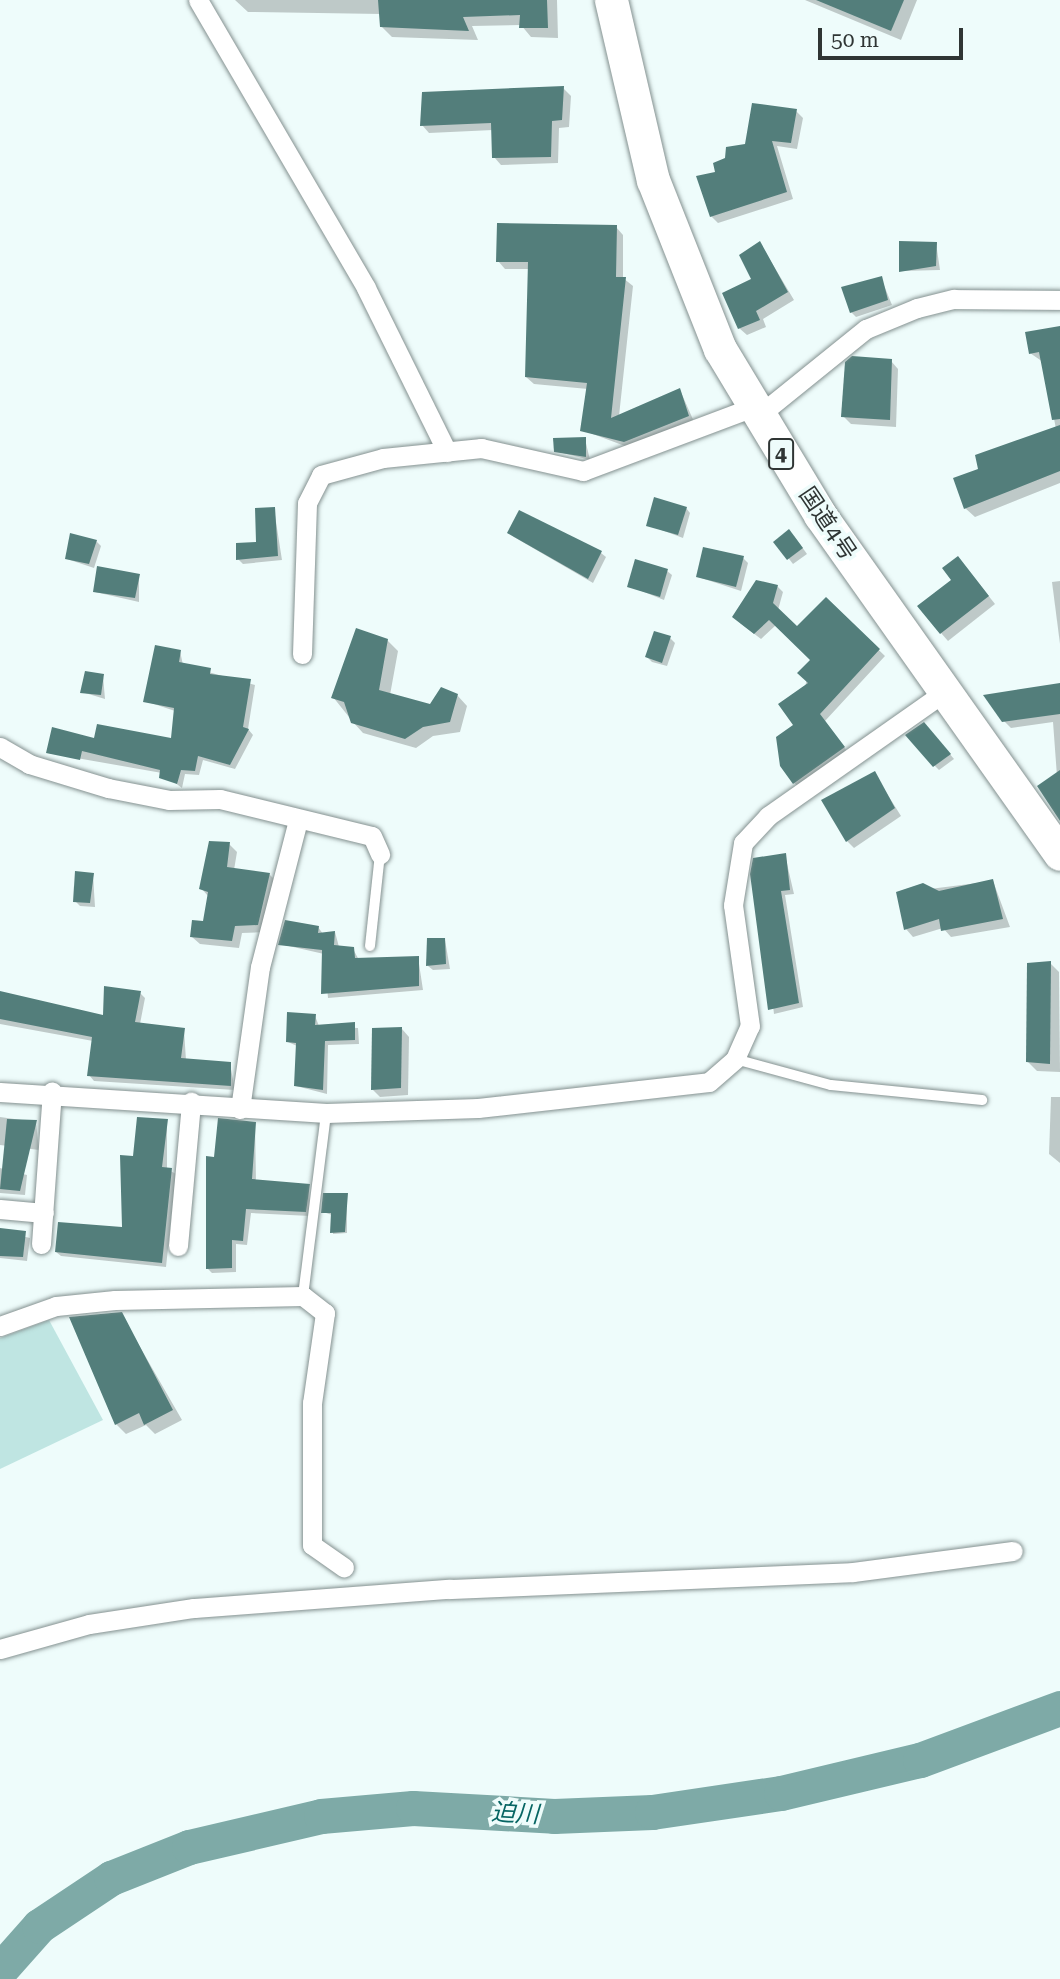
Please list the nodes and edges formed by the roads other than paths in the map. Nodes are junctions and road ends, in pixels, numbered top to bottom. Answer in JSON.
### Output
{"nodes":[{"id":1,"x":198,"y":0,"type":"edge"},
{"id":2,"x":611,"y":0,"type":"edge"},
{"id":3,"x":1060,"y":300,"type":"edge"},
{"id":4,"x":756,"y":411,"type":"junction"},
{"id":5,"x":447,"y":452,"type":"junction"},
{"id":6,"x":302,"y":654,"type":"dead end"},
{"id":7,"x":946,"y":691,"type":"junction"},
{"id":8,"x":0,"y":747,"type":"edge"},
{"id":9,"x":299,"y":820,"type":"junction"},
{"id":10,"x":380,"y":854,"type":"joint"},
{"id":11,"x":1060,"y":855,"type":"edge"},
{"id":12,"x":370,"y":947,"type":"dead end"},
{"id":13,"x":735,"y":1059,"type":"junction"},
{"id":14,"x":52,"y":1091,"type":"junction"},
{"id":15,"x":0,"y":1092,"type":"edge"},
{"id":16,"x":982,"y":1100,"type":"dead end"},
{"id":17,"x":191,"y":1102,"type":"junction"},
{"id":18,"x":240,"y":1109,"type":"junction"},
{"id":19,"x":326,"y":1113,"type":"junction"},
{"id":20,"x":0,"y":1209,"type":"edge"},
{"id":21,"x":44,"y":1213,"type":"junction"},
{"id":22,"x":41,"y":1244,"type":"dead end"},
{"id":23,"x":178,"y":1246,"type":"dead end"},
{"id":24,"x":303,"y":1296,"type":"junction"},
{"id":25,"x":0,"y":1326,"type":"edge"},
{"id":26,"x":1013,"y":1551,"type":"dead end"},
{"id":27,"x":344,"y":1567,"type":"dead end"},
{"id":28,"x":0,"y":1649,"type":"edge"}],
"edges":[{"from":1,"to":5,"type":"street"},
{"from":2,"to":4,"type":"highway","name":"国道4号","number":"4"},
{"from":3,"to":4,"type":"street"},
{"from":4,"to":5,"type":"street"},
{"from":4,"to":7,"type":"highway","name":"国道4号","number":"4"},
{"from":5,"to":6,"type":"street"},
{"from":7,"to":11,"type":"highway","name":"国道4号","number":"4"},
{"from":7,"to":13,"type":"street"},
{"from":8,"to":9,"type":"street"},
{"from":9,"to":10,"type":"street"},
{"from":9,"to":18,"type":"street"},
{"from":10,"to":12,"type":"lane"},
{"from":13,"to":16,"type":"lane"},
{"from":13,"to":19,"type":"street"},
{"from":14,"to":15,"type":"street"},
{"from":14,"to":17,"type":"street"},
{"from":14,"to":21,"type":"street"},
{"from":17,"to":18,"type":"street"},
{"from":17,"to":23,"type":"street"},
{"from":18,"to":19,"type":"street"},
{"from":19,"to":24,"type":"lane"},
{"from":20,"to":21,"type":"street"},
{"from":21,"to":22,"type":"street"},
{"from":24,"to":25,"type":"street"},
{"from":24,"to":27,"type":"street"},
{"from":26,"to":28,"type":"street"}]}
